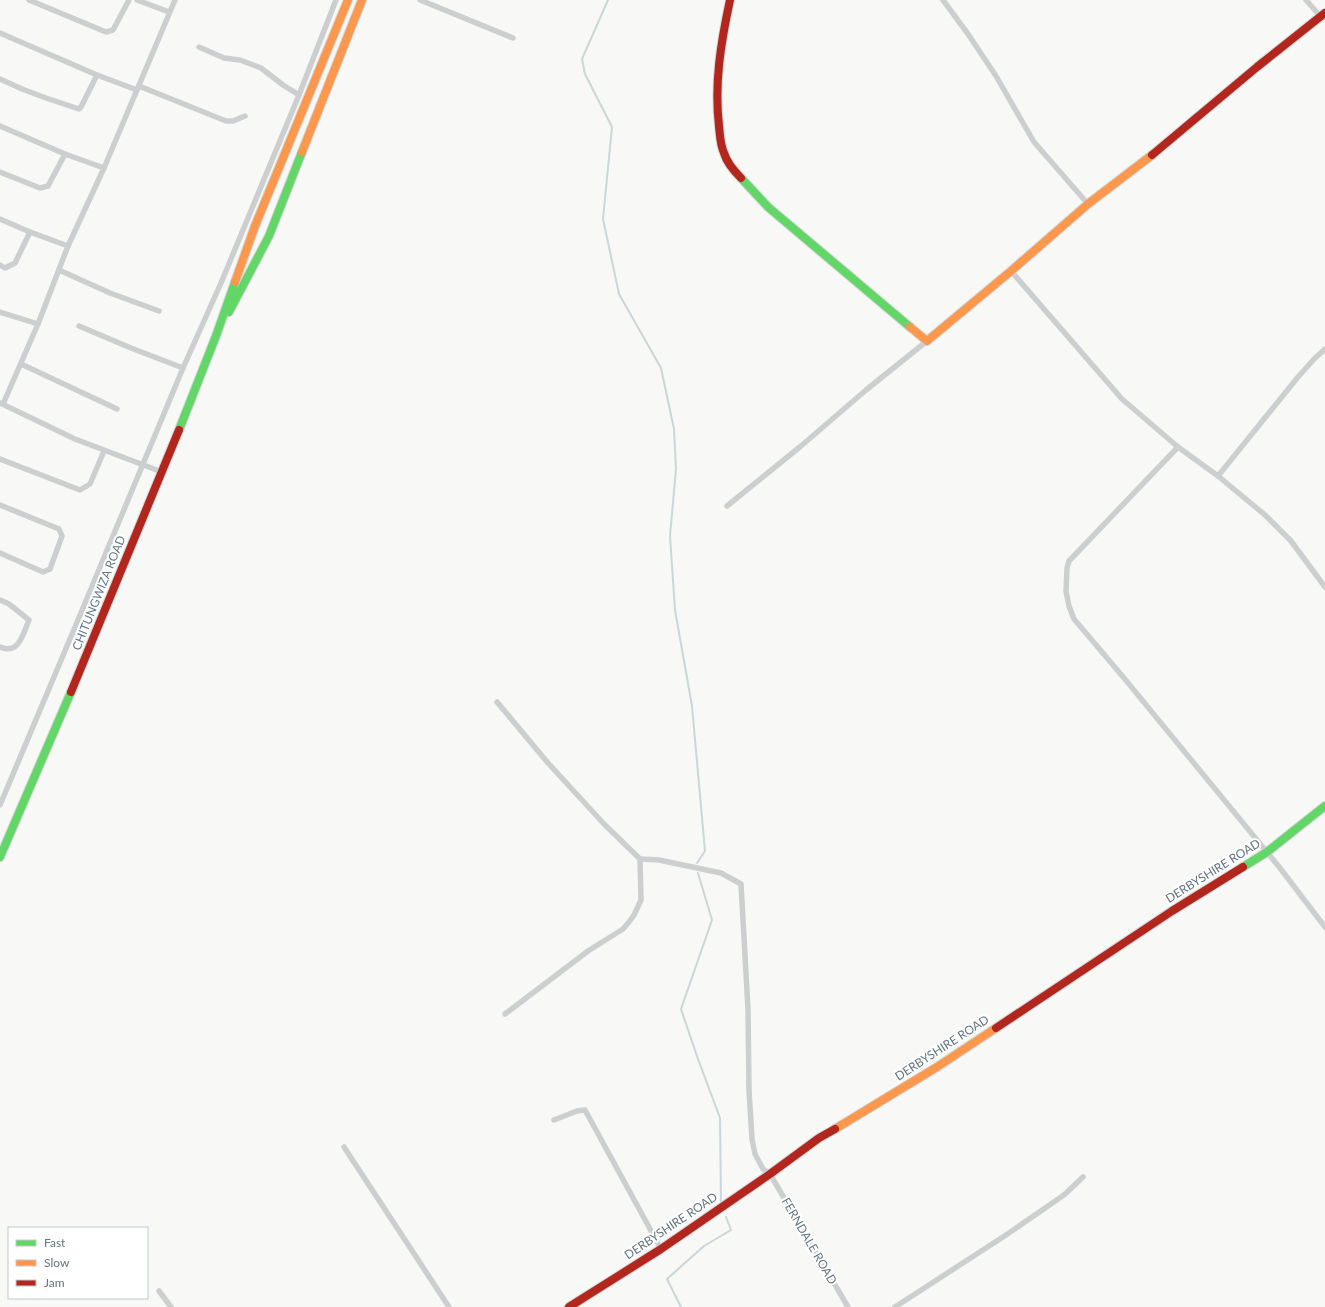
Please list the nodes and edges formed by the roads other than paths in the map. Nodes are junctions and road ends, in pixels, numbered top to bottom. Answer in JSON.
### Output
{"nodes":[{"id":1,"x":29,"y":0,"type":"edge"},
{"id":2,"x":129,"y":0,"type":"edge"},
{"id":3,"x":136,"y":0,"type":"edge"},
{"id":4,"x":175,"y":0,"type":"edge"},
{"id":5,"x":336,"y":0,"type":"edge"},
{"id":6,"x":348,"y":0,"type":"edge"},
{"id":7,"x":362,"y":0,"type":"edge"},
{"id":8,"x":420,"y":0,"type":"edge"},
{"id":9,"x":730,"y":0,"type":"edge"},
{"id":10,"x":943,"y":0,"type":"edge"},
{"id":11,"x":1306,"y":0,"type":"edge"},
{"id":12,"x":170,"y":12,"type":"junction"},
{"id":13,"x":1323,"y":15,"type":"edge"},
{"id":14,"x":0,"y":33,"type":"edge"},
{"id":15,"x":513,"y":38,"type":"dead end"},
{"id":16,"x":199,"y":47,"type":"dead end"},
{"id":17,"x":96,"y":75,"type":"junction"},
{"id":18,"x":0,"y":79,"type":"edge"},
{"id":19,"x":138,"y":88,"type":"junction"},
{"id":20,"x":298,"y":95,"type":"junction"},
{"id":21,"x":245,"y":116,"type":"dead end"},
{"id":22,"x":0,"y":126,"type":"edge"},
{"id":23,"x":65,"y":154,"type":"junction"},
{"id":24,"x":104,"y":168,"type":"junction"},
{"id":25,"x":0,"y":172,"type":"edge"},
{"id":26,"x":1088,"y":204,"type":"junction"},
{"id":27,"x":0,"y":219,"type":"edge"},
{"id":28,"x":30,"y":232,"type":"junction"},
{"id":29,"x":68,"y":246,"type":"junction"},
{"id":30,"x":0,"y":265,"type":"edge"},
{"id":31,"x":59,"y":270,"type":"junction"},
{"id":32,"x":1011,"y":271,"type":"junction"},
{"id":33,"x":160,"y":311,"type":"dead end"},
{"id":34,"x":0,"y":312,"type":"edge"},
{"id":35,"x":38,"y":324,"type":"junction"},
{"id":36,"x":79,"y":326,"type":"dead end"},
{"id":37,"x":216,"y":336,"type":"junction"},
{"id":38,"x":927,"y":340,"type":"junction"},
{"id":39,"x":1325,"y":349,"type":"edge"},
{"id":40,"x":21,"y":364,"type":"junction"},
{"id":41,"x":182,"y":368,"type":"junction"},
{"id":42,"x":2,"y":403,"type":"edge"},
{"id":43,"x":117,"y":409,"type":"dead end"},
{"id":44,"x":1178,"y":447,"type":"junction"},
{"id":45,"x":104,"y":451,"type":"junction"},
{"id":46,"x":0,"y":459,"type":"edge"},
{"id":47,"x":142,"y":465,"type":"junction"},
{"id":48,"x":162,"y":472,"type":"junction"},
{"id":49,"x":1218,"y":476,"type":"junction"},
{"id":50,"x":0,"y":505,"type":"edge"},
{"id":51,"x":727,"y":506,"type":"dead end"},
{"id":52,"x":0,"y":553,"type":"edge"},
{"id":53,"x":1325,"y":587,"type":"edge"},
{"id":54,"x":0,"y":600,"type":"edge"},
{"id":55,"x":0,"y":647,"type":"edge"},
{"id":56,"x":497,"y":702,"type":"dead end"},
{"id":57,"x":0,"y":805,"type":"edge"},
{"id":58,"x":1325,"y":806,"type":"edge"},
{"id":59,"x":1267,"y":852,"type":"junction"},
{"id":60,"x":0,"y":857,"type":"edge"},
{"id":61,"x":640,"y":859,"type":"junction"},
{"id":62,"x":1325,"y":927,"type":"edge"},
{"id":63,"x":505,"y":1014,"type":"dead end"},
{"id":64,"x":554,"y":1120,"type":"dead end"},
{"id":65,"x":344,"y":1147,"type":"dead end"},
{"id":66,"x":770,"y":1174,"type":"junction"},
{"id":67,"x":1083,"y":1177,"type":"dead end"},
{"id":68,"x":660,"y":1249,"type":"junction"},
{"id":69,"x":159,"y":1291,"type":"dead end"},
{"id":70,"x":171,"y":1307,"type":"edge"},
{"id":71,"x":449,"y":1307,"type":"edge"},
{"id":72,"x":569,"y":1307,"type":"edge"},
{"id":73,"x":848,"y":1307,"type":"edge"},
{"id":74,"x":895,"y":1307,"type":"edge"}],
"edges":[{"from":1,"to":2,"type":"street"},
{"from":3,"to":12,"type":"street"},
{"from":4,"to":12,"type":"street"},
{"from":5,"to":20,"type":"street"},
{"from":6,"to":37,"type":"street"},
{"from":7,"to":37,"type":"street"},
{"from":8,"to":15,"type":"street"},
{"from":9,"to":38,"type":"street"},
{"from":10,"to":26,"type":"street"},
{"from":11,"to":13,"type":"street"},
{"from":12,"to":19,"type":"street"},
{"from":13,"to":26,"type":"street"},
{"from":14,"to":17,"type":"street"},
{"from":16,"to":20,"type":"street"},
{"from":17,"to":18,"type":"street"},
{"from":17,"to":19,"type":"street"},
{"from":19,"to":21,"type":"street"},
{"from":19,"to":24,"type":"street"},
{"from":20,"to":41,"type":"street"},
{"from":22,"to":23,"type":"street"},
{"from":23,"to":24,"type":"street"},
{"from":23,"to":25,"type":"street"},
{"from":24,"to":29,"type":"street"},
{"from":26,"to":32,"type":"street"},
{"from":27,"to":28,"type":"street"},
{"from":28,"to":29,"type":"street"},
{"from":28,"to":30,"type":"street"},
{"from":29,"to":31,"type":"street"},
{"from":31,"to":33,"type":"street"},
{"from":31,"to":35,"type":"street"},
{"from":32,"to":38,"type":"street"},
{"from":32,"to":44,"type":"street"},
{"from":34,"to":35,"type":"street"},
{"from":35,"to":40,"type":"street"},
{"from":36,"to":41,"type":"street"},
{"from":37,"to":48,"type":"street","name":"CHITUNGWIZA ROAD"},
{"from":38,"to":51,"type":"street"},
{"from":39,"to":49,"type":"street"},
{"from":40,"to":42,"type":"street"},
{"from":40,"to":43,"type":"street"},
{"from":41,"to":47,"type":"street"},
{"from":42,"to":45,"type":"street"},
{"from":44,"to":49,"type":"street"},
{"from":44,"to":59,"type":"street"},
{"from":45,"to":46,"type":"street"},
{"from":45,"to":47,"type":"street"},
{"from":47,"to":48,"type":"street"},
{"from":47,"to":57,"type":"street"},
{"from":48,"to":60,"type":"street","name":"CHITUNGWIZA ROAD"},
{"from":49,"to":53,"type":"street"},
{"from":50,"to":52,"type":"street"},
{"from":54,"to":55,"type":"street"},
{"from":56,"to":61,"type":"street"},
{"from":58,"to":59,"type":"street","name":"DERBYSHIRE ROAD"},
{"from":59,"to":62,"type":"street"},
{"from":59,"to":66,"type":"street","name":"DERBYSHIRE ROAD"},
{"from":61,"to":63,"type":"street"},
{"from":61,"to":66,"type":"street","name":"FERNDALE ROAD"},
{"from":64,"to":68,"type":"street"},
{"from":65,"to":71,"type":"street"},
{"from":66,"to":68,"type":"street","name":"DERBYSHIRE ROAD"},
{"from":66,"to":73,"type":"street","name":"FERNDALE ROAD"},
{"from":67,"to":74,"type":"street"},
{"from":68,"to":72,"type":"street","name":"DERBYSHIRE ROAD"},
{"from":69,"to":70,"type":"street"}]}
